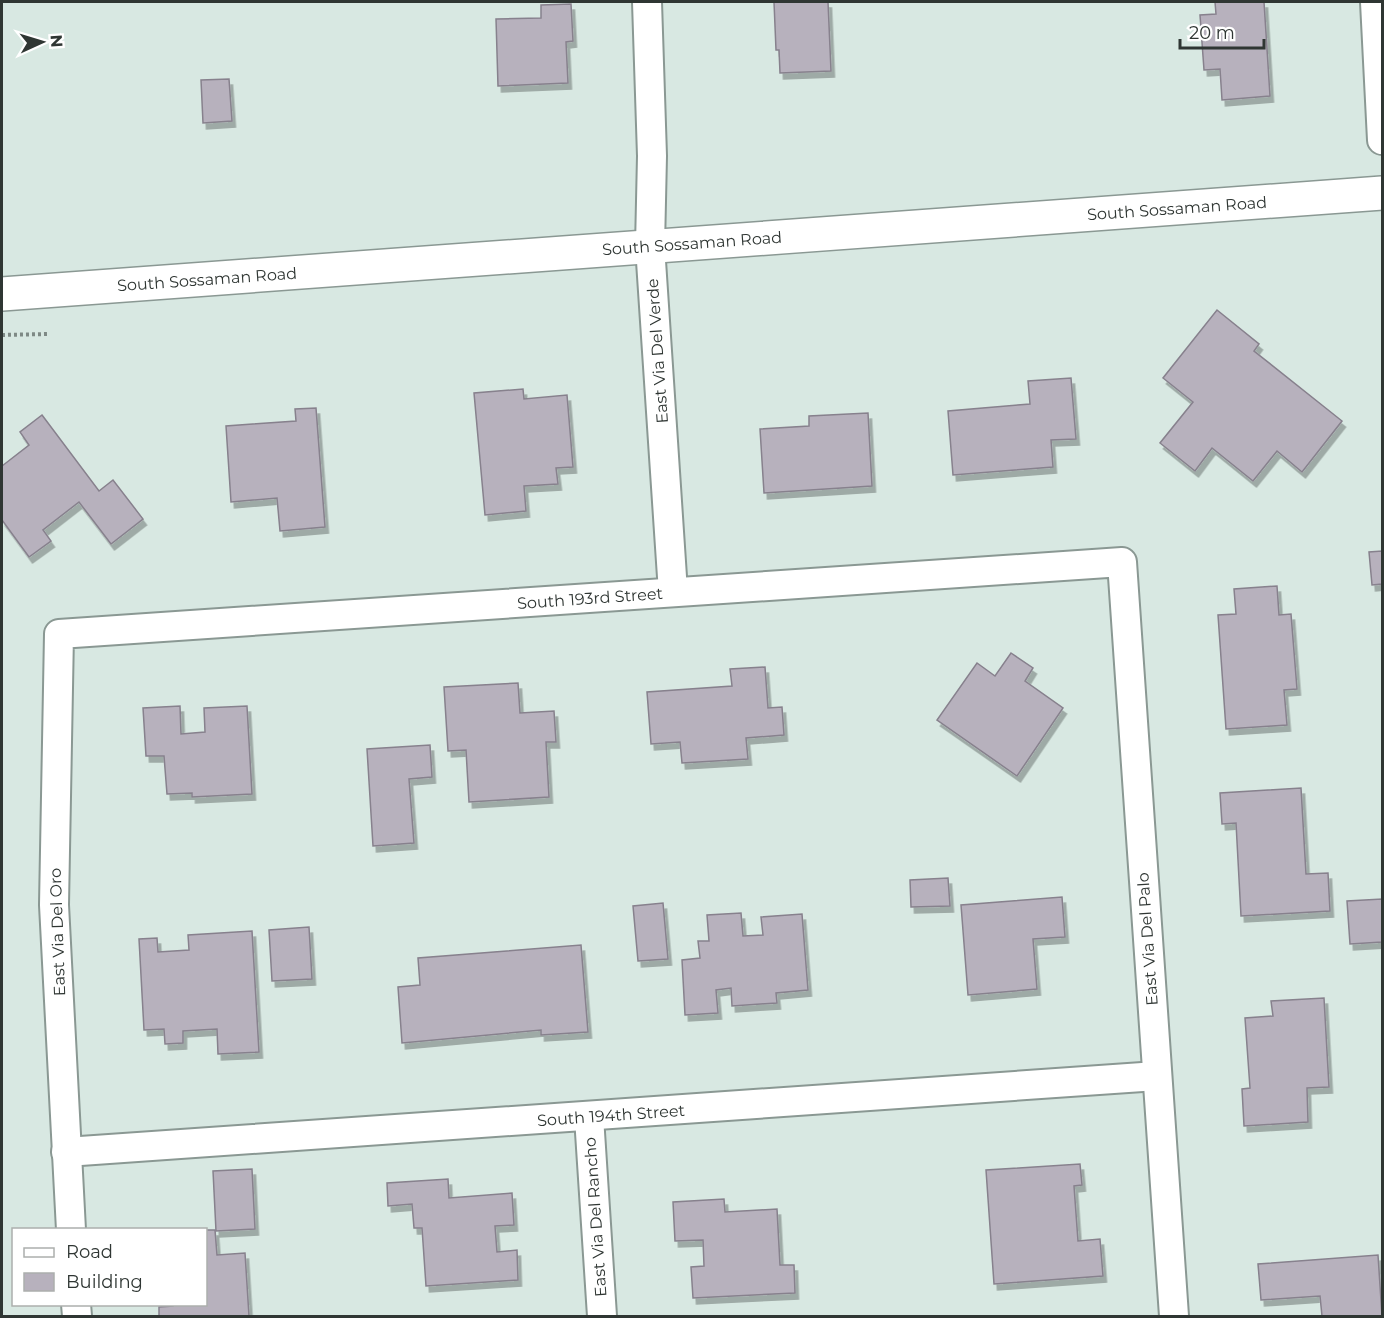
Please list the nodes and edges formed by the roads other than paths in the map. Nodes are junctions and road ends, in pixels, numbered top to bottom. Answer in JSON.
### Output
{"nodes":[{"id":1,"x":647,"y":2,"type":"edge"},
{"id":2,"x":1375,"y":2,"type":"edge"},
{"id":3,"x":1383,"y":140,"type":"edge"},
{"id":4,"x":1383,"y":193,"type":"edge"},
{"id":5,"x":650,"y":246,"type":"junction"},
{"id":6,"x":2,"y":294,"type":"edge"},
{"id":7,"x":1122,"y":562,"type":"joint"},
{"id":8,"x":673,"y":592,"type":"junction"},
{"id":9,"x":59,"y":634,"type":"joint"},
{"id":10,"x":1156,"y":1077,"type":"junction"},
{"id":11,"x":589,"y":1117,"type":"junction"},
{"id":12,"x":66,"y":1152,"type":"junction"},
{"id":13,"x":71,"y":1228,"type":"edge"},
{"id":14,"x":602,"y":1317,"type":"edge"},
{"id":15,"x":1174,"y":1317,"type":"edge"}],
"edges":[{"from":1,"to":5,"type":"street","name":"East Via Del Verde"},
{"from":2,"to":3,"type":"street"},
{"from":4,"to":5,"type":"main road","name":"South Sossaman Road"},
{"from":5,"to":6,"type":"main road","name":"South Sossaman Road"},
{"from":5,"to":8,"type":"street","name":"East Via Del Verde"},
{"from":7,"to":8,"type":"street","name":"South 193rd Street"},
{"from":7,"to":10,"type":"street","name":"East Via Del Palo"},
{"from":8,"to":9,"type":"street","name":"South 193rd Street"},
{"from":9,"to":12,"type":"street","name":"East Via Del Oro"},
{"from":10,"to":11,"type":"street","name":"South 194th Street"},
{"from":10,"to":15,"type":"street","name":"East Via Del Palo"},
{"from":11,"to":12,"type":"street","name":"South 194th Street"},
{"from":11,"to":14,"type":"street","name":"East Via Del Rancho"},
{"from":12,"to":13,"type":"street","name":"East Via Del Oro"}]}
